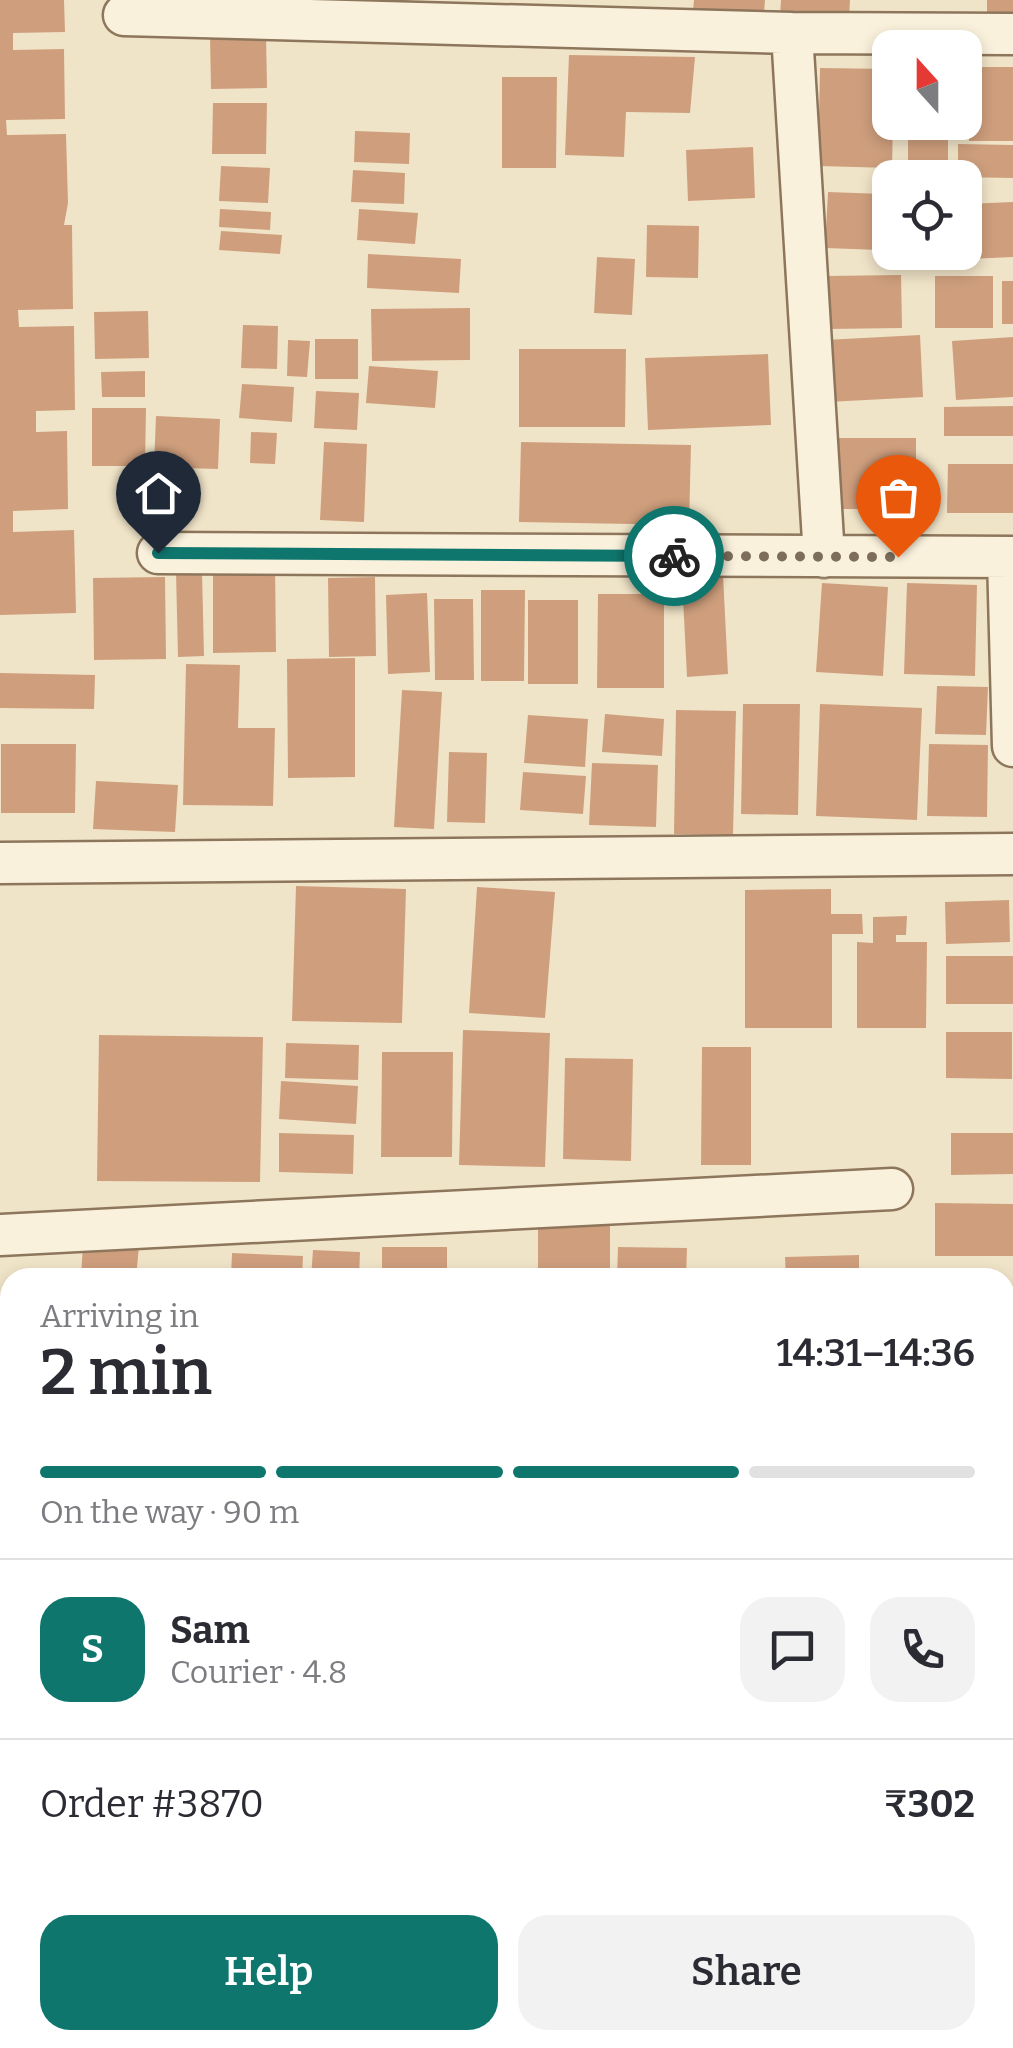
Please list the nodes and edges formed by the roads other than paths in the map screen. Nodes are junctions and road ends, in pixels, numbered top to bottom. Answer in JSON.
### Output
{"nodes":[{"id":1,"x":124,"y":16,"type":"dead end"},
{"id":2,"x":792,"y":33,"type":"junction"},
{"id":3,"x":1013,"y":34,"type":"edge"},
{"id":4,"x":158,"y":553,"type":"dead end"},
{"id":5,"x":824,"y":557,"type":"junction"},
{"id":6,"x":1010,"y":557,"type":"edge"},
{"id":7,"x":1013,"y":746,"type":"edge"},
{"id":8,"x":1013,"y":854,"type":"edge"},
{"id":9,"x":0,"y":863,"type":"edge"},
{"id":10,"x":892,"y":1190,"type":"dead end"},
{"id":11,"x":0,"y":1235,"type":"edge"}],
"edges":[{"from":1,"to":2,"type":"street"},
{"from":2,"to":3,"type":"street"},
{"from":2,"to":5,"type":"street"},
{"from":4,"to":5,"type":"street"},
{"from":5,"to":6,"type":"street"},
{"from":6,"to":7,"type":"street"},
{"from":8,"to":9,"type":"street"},
{"from":10,"to":11,"type":"street"}]}
